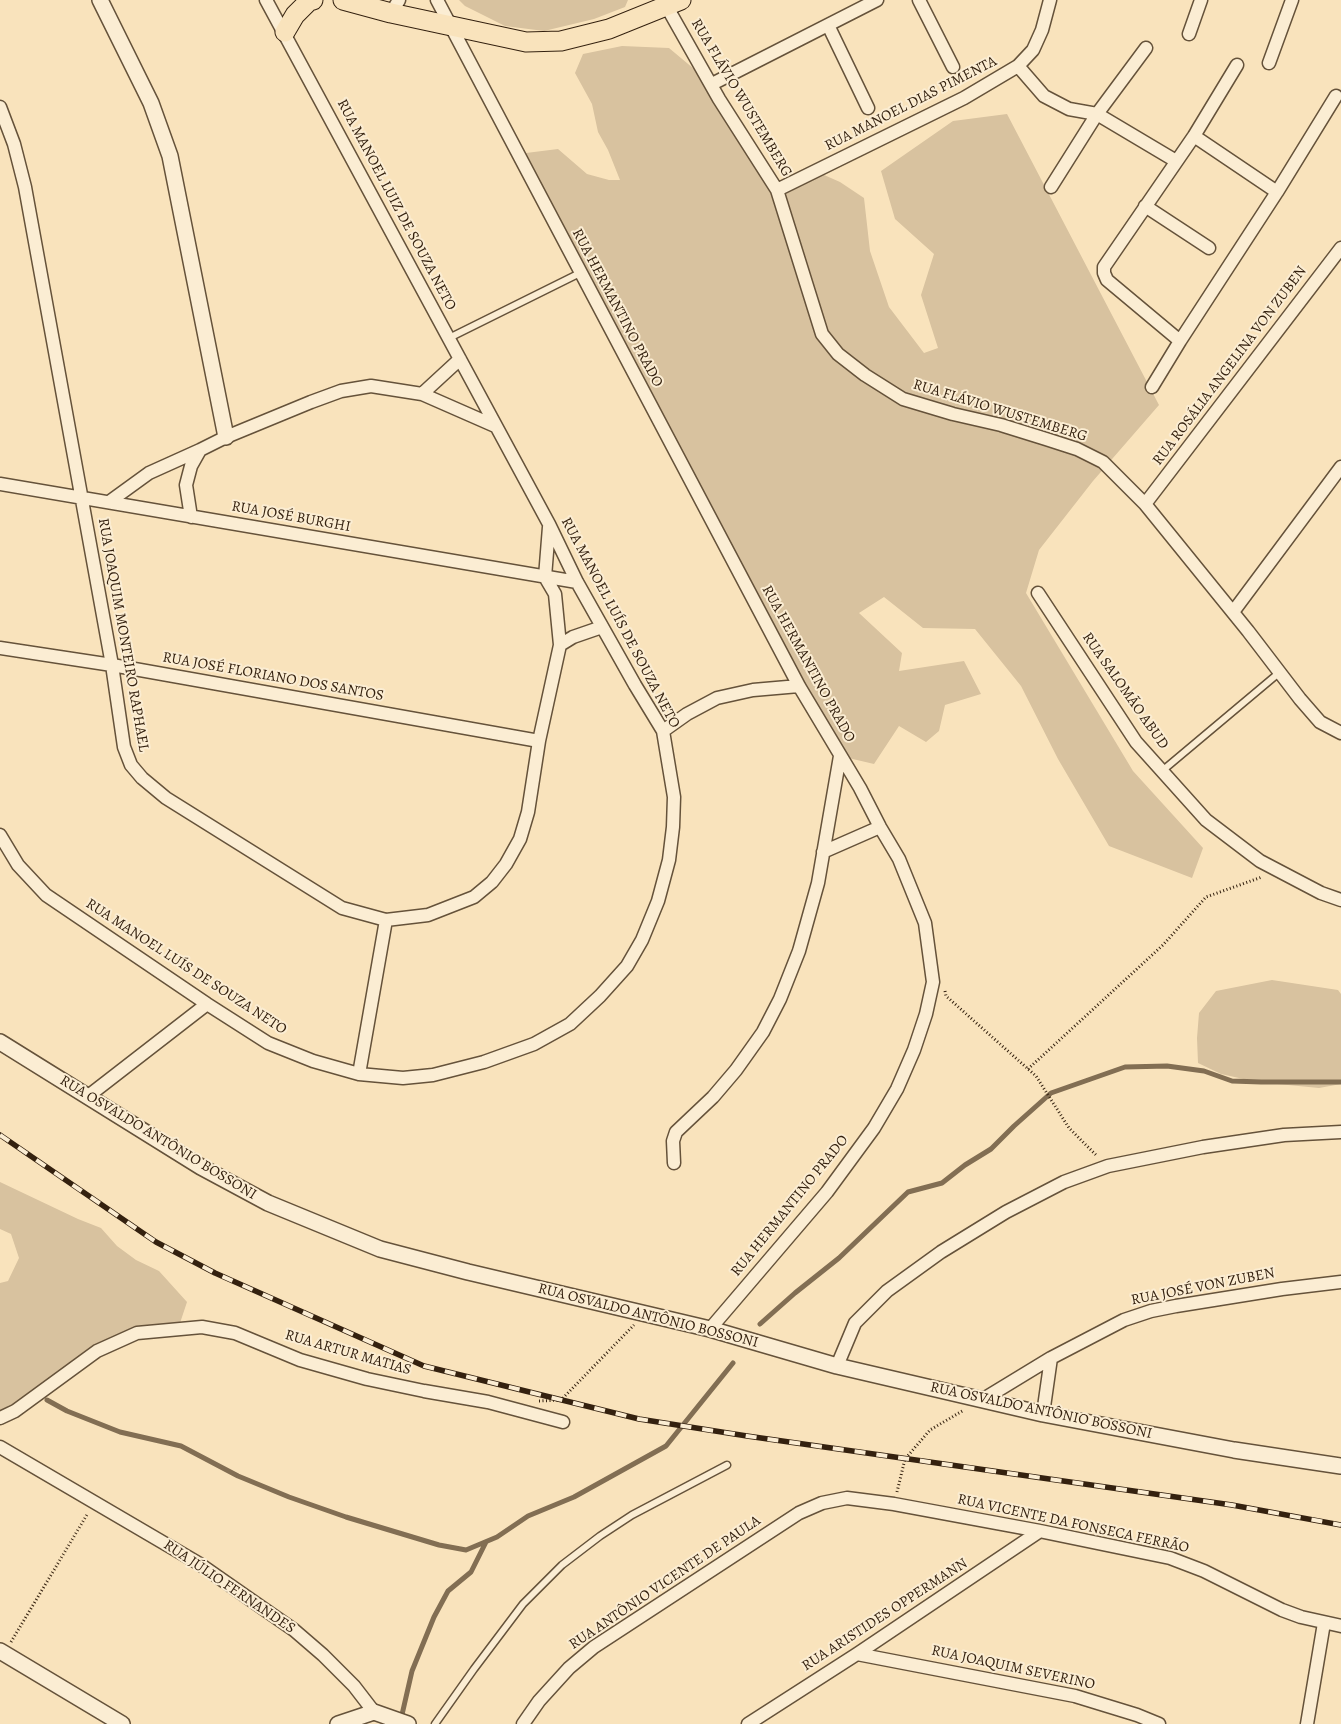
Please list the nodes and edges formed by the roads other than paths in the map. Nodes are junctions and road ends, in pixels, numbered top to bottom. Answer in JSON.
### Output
{"nodes":[{"id":1,"x":100,"y":0,"type":"edge"},
{"id":2,"x":266,"y":0,"type":"edge"},
{"id":3,"x":313,"y":0,"type":"edge"},
{"id":4,"x":343,"y":0,"type":"edge"},
{"id":5,"x":437,"y":0,"type":"edge"},
{"id":6,"x":877,"y":0,"type":"edge"},
{"id":7,"x":919,"y":0,"type":"edge"},
{"id":8,"x":1050,"y":0,"type":"edge"},
{"id":9,"x":1201,"y":0,"type":"edge"},
{"id":10,"x":1292,"y":0,"type":"edge"},
{"id":11,"x":671,"y":2,"type":"edge"},
{"id":12,"x":395,"y":7,"type":"edge"},
{"id":13,"x":828,"y":25,"type":"junction"},
{"id":14,"x":451,"y":26,"type":"junction"},
{"id":15,"x":285,"y":32,"type":"junction"},
{"id":16,"x":1189,"y":34,"type":"dead end"},
{"id":17,"x":1146,"y":48,"type":"dead end"},
{"id":18,"x":1269,"y":63,"type":"dead end"},
{"id":19,"x":1237,"y":65,"type":"dead end"},
{"id":20,"x":1018,"y":66,"type":"junction"},
{"id":21,"x":953,"y":67,"type":"dead end"},
{"id":22,"x":712,"y":84,"type":"junction"},
{"id":23,"x":1336,"y":96,"type":"dead end"},
{"id":24,"x":0,"y":107,"type":"edge"},
{"id":25,"x":868,"y":108,"type":"dead end"},
{"id":26,"x":1097,"y":114,"type":"junction"},
{"id":27,"x":1194,"y":136,"type":"junction"},
{"id":28,"x":1176,"y":161,"type":"junction"},
{"id":29,"x":1051,"y":187,"type":"dead end"},
{"id":30,"x":777,"y":190,"type":"junction"},
{"id":31,"x":1277,"y":192,"type":"junction"},
{"id":32,"x":1145,"y":206,"type":"junction"},
{"id":33,"x":1209,"y":248,"type":"dead end"},
{"id":34,"x":1341,"y":248,"type":"edge"},
{"id":35,"x":580,"y":273,"type":"junction"},
{"id":36,"x":448,"y":338,"type":"junction"},
{"id":37,"x":1180,"y":340,"type":"junction"},
{"id":38,"x":460,"y":359,"type":"junction"},
{"id":39,"x":1152,"y":386,"type":"dead end"},
{"id":40,"x":422,"y":394,"type":"junction"},
{"id":41,"x":495,"y":426,"type":"junction"},
{"id":42,"x":226,"y":436,"type":"junction"},
{"id":43,"x":200,"y":450,"type":"junction"},
{"id":44,"x":1341,"y":467,"type":"edge"},
{"id":45,"x":0,"y":484,"type":"edge"},
{"id":46,"x":81,"y":496,"type":"junction"},
{"id":47,"x":109,"y":502,"type":"junction"},
{"id":48,"x":1145,"y":504,"type":"junction"},
{"id":49,"x":191,"y":517,"type":"junction"},
{"id":50,"x":549,"y":524,"type":"junction"},
{"id":51,"x":546,"y":578,"type":"junction"},
{"id":52,"x":577,"y":582,"type":"junction"},
{"id":53,"x":1038,"y":593,"type":"dead end"},
{"id":54,"x":1233,"y":612,"type":"junction"},
{"id":55,"x":602,"y":627,"type":"junction"},
{"id":56,"x":560,"y":645,"type":"junction"},
{"id":57,"x":0,"y":648,"type":"edge"},
{"id":58,"x":112,"y":665,"type":"junction"},
{"id":59,"x":1280,"y":672,"type":"junction"},
{"id":60,"x":799,"y":686,"type":"junction"},
{"id":61,"x":663,"y":731,"type":"junction"},
{"id":62,"x":1341,"y":732,"type":"edge"},
{"id":63,"x":539,"y":741,"type":"junction"},
{"id":64,"x":840,"y":756,"type":"junction"},
{"id":65,"x":1162,"y":771,"type":"junction"},
{"id":66,"x":880,"y":827,"type":"junction"},
{"id":67,"x":0,"y":835,"type":"edge"},
{"id":68,"x":823,"y":852,"type":"junction"},
{"id":69,"x":1341,"y":900,"type":"edge"},
{"id":70,"x":386,"y":920,"type":"junction"},
{"id":71,"x":207,"y":1004,"type":"junction"},
{"id":72,"x":0,"y":1042,"type":"edge"},
{"id":73,"x":359,"y":1074,"type":"junction"},
{"id":74,"x":87,"y":1097,"type":"junction"},
{"id":75,"x":1341,"y":1132,"type":"edge"},
{"id":76,"x":674,"y":1163,"type":"dead end"},
{"id":77,"x":1341,"y":1282,"type":"edge"},
{"id":78,"x":710,"y":1330,"type":"junction"},
{"id":79,"x":1051,"y":1358,"type":"junction"},
{"id":80,"x":836,"y":1366,"type":"junction"},
{"id":81,"x":982,"y":1400,"type":"junction"},
{"id":82,"x":1043,"y":1414,"type":"junction"},
{"id":83,"x":0,"y":1418,"type":"edge"},
{"id":84,"x":563,"y":1422,"type":"dead end"},
{"id":85,"x":0,"y":1447,"type":"edge"},
{"id":86,"x":727,"y":1465,"type":"dead end"},
{"id":87,"x":1341,"y":1466,"type":"edge"},
{"id":88,"x":846,"y":1498,"type":"joint"},
{"id":89,"x":1040,"y":1531,"type":"junction"},
{"id":90,"x":1324,"y":1623,"type":"junction"},
{"id":91,"x":1341,"y":1626,"type":"edge"},
{"id":92,"x":2,"y":1652,"type":"edge"},
{"id":93,"x":857,"y":1654,"type":"junction"},
{"id":94,"x":374,"y":1712,"type":"junction"},
{"id":95,"x":122,"y":1724,"type":"edge"},
{"id":96,"x":338,"y":1724,"type":"edge"},
{"id":97,"x":408,"y":1724,"type":"edge"},
{"id":98,"x":436,"y":1724,"type":"edge"},
{"id":99,"x":523,"y":1724,"type":"edge"},
{"id":100,"x":748,"y":1724,"type":"edge"},
{"id":101,"x":1159,"y":1724,"type":"edge"},
{"id":102,"x":1307,"y":1724,"type":"edge"}],
"edges":[{"from":1,"to":42,"type":"street"},
{"from":2,"to":15,"type":"street","name":"RUA MANOEL LUIZ DE SOUZA NETO"},
{"from":3,"to":15,"type":"main road"},
{"from":4,"to":12,"type":"main road"},
{"from":5,"to":14,"type":"street","name":"RUA HERMANTINO PRADO"},
{"from":6,"to":13,"type":"street"},
{"from":7,"to":21,"type":"street"},
{"from":8,"to":20,"type":"street","name":"RUA MANOEL DIAS PIMENTA"},
{"from":9,"to":16,"type":"street"},
{"from":10,"to":18,"type":"street"},
{"from":11,"to":14,"type":"main road"},
{"from":11,"to":22,"type":"street","name":"RUA FLÁVIO WUSTEMBERG"},
{"from":12,"to":14,"type":"main road"},
{"from":13,"to":22,"type":"street"},
{"from":13,"to":25,"type":"street"},
{"from":14,"to":35,"type":"street","name":"RUA HERMANTINO PRADO"},
{"from":15,"to":36,"type":"street","name":"RUA MANOEL LUIZ DE SOUZA NETO"},
{"from":17,"to":26,"type":"street"},
{"from":19,"to":27,"type":"street"},
{"from":20,"to":26,"type":"street"},
{"from":20,"to":30,"type":"street","name":"RUA MANOEL DIAS PIMENTA"},
{"from":22,"to":30,"type":"street","name":"RUA FLÁVIO WUSTEMBERG"},
{"from":23,"to":31,"type":"street"},
{"from":24,"to":46,"type":"street","name":"RUA JOAQUIM MONTEIRO RAPHAEL"},
{"from":26,"to":28,"type":"street"},
{"from":26,"to":29,"type":"street"},
{"from":27,"to":28,"type":"street"},
{"from":27,"to":31,"type":"street"},
{"from":28,"to":32,"type":"street"},
{"from":30,"to":48,"type":"street","name":"RUA FLÁVIO WUSTEMBERG"},
{"from":31,"to":37,"type":"street"},
{"from":32,"to":33,"type":"street"},
{"from":32,"to":37,"type":"street"},
{"from":34,"to":48,"type":"street","name":"RUA ROSÁLIA ANGELINA VON ZUBEN"},
{"from":35,"to":36,"type":"lane"},
{"from":35,"to":60,"type":"street","name":"RUA HERMANTINO PRADO"},
{"from":36,"to":38,"type":"street","name":"RUA MANOEL LUIZ DE SOUZA NETO"},
{"from":37,"to":39,"type":"street"},
{"from":38,"to":40,"type":"street"},
{"from":38,"to":41,"type":"street","name":"RUA MANOEL LUIZ DE SOUZA NETO"},
{"from":40,"to":41,"type":"street"},
{"from":40,"to":42,"type":"street"},
{"from":41,"to":50,"type":"street","name":"RUA MANOEL LUÍS DE SOUZA NETO"},
{"from":42,"to":43,"type":"street"},
{"from":43,"to":47,"type":"street"},
{"from":43,"to":49,"type":"street"},
{"from":44,"to":54,"type":"street"},
{"from":45,"to":46,"type":"street","name":"RUA JOSÉ BURGHI"},
{"from":46,"to":47,"type":"street","name":"RUA JOSÉ BURGHI"},
{"from":46,"to":58,"type":"street","name":"RUA JOAQUIM MONTEIRO RAPHAEL"},
{"from":47,"to":49,"type":"street","name":"RUA JOSÉ BURGHI"},
{"from":48,"to":54,"type":"street","name":"RUA FLÁVIO WUSTEMBERG"},
{"from":49,"to":51,"type":"street","name":"RUA JOSÉ BURGHI"},
{"from":50,"to":51,"type":"street"},
{"from":50,"to":52,"type":"street","name":"RUA MANOEL LUÍS DE SOUZA NETO"},
{"from":51,"to":52,"type":"street","name":"RUA JOSÉ BURGHI"},
{"from":51,"to":56,"type":"street","name":"RUA JOAQUIM MONTEIRO RAPHAEL"},
{"from":52,"to":55,"type":"street","name":"RUA MANOEL LUÍS DE SOUZA NETO"},
{"from":53,"to":65,"type":"street","name":"RUA SALOMÃO ABUD"},
{"from":54,"to":59,"type":"street","name":"RUA FLÁVIO WUSTEMBERG"},
{"from":55,"to":56,"type":"street"},
{"from":55,"to":61,"type":"street","name":"RUA MANOEL LUÍS DE SOUZA NETO"},
{"from":56,"to":63,"type":"street","name":"RUA JOAQUIM MONTEIRO RAPHAEL"},
{"from":57,"to":58,"type":"street","name":"RUA JOSÉ FLORIANO DOS SANTOS"},
{"from":58,"to":63,"type":"street","name":"RUA JOSÉ FLORIANO DOS SANTOS"},
{"from":58,"to":70,"type":"street","name":"RUA JOAQUIM MONTEIRO RAPHAEL"},
{"from":59,"to":62,"type":"street","name":"RUA FLÁVIO WUSTEMBERG"},
{"from":59,"to":65,"type":"lane"},
{"from":60,"to":61,"type":"street"},
{"from":60,"to":64,"type":"street","name":"RUA HERMANTINO PRADO"},
{"from":61,"to":73,"type":"street","name":"RUA MANOEL LUÍS DE SOUZA NETO"},
{"from":63,"to":70,"type":"street","name":"RUA JOAQUIM MONTEIRO RAPHAEL"},
{"from":64,"to":66,"type":"street","name":"RUA HERMANTINO PRADO"},
{"from":64,"to":68,"type":"street"},
{"from":65,"to":69,"type":"street","name":"RUA SALOMÃO ABUD"},
{"from":66,"to":68,"type":"street"},
{"from":66,"to":78,"type":"street","name":"RUA HERMANTINO PRADO"},
{"from":67,"to":71,"type":"street","name":"RUA MANOEL LUÍS DE SOUZA NETO"},
{"from":68,"to":76,"type":"street"},
{"from":70,"to":73,"type":"street"},
{"from":71,"to":73,"type":"street","name":"RUA MANOEL LUÍS DE SOUZA NETO"},
{"from":71,"to":74,"type":"street"},
{"from":72,"to":74,"type":"street","name":"RUA OSVALDO ANTÔNIO BOSSONI"},
{"from":74,"to":78,"type":"street","name":"RUA OSVALDO ANTÔNIO BOSSONI"},
{"from":75,"to":80,"type":"street"},
{"from":77,"to":79,"type":"street","name":"RUA JOSÉ VON ZUBEN"},
{"from":78,"to":80,"type":"street","name":"RUA OSVALDO ANTÔNIO BOSSONI"},
{"from":79,"to":81,"type":"street","name":"RUA JOSÉ VON ZUBEN"},
{"from":79,"to":82,"type":"street"},
{"from":80,"to":81,"type":"street","name":"RUA OSVALDO ANTÔNIO BOSSONI"},
{"from":81,"to":82,"type":"street","name":"RUA OSVALDO ANTÔNIO BOSSONI"},
{"from":82,"to":87,"type":"street","name":"RUA OSVALDO ANTÔNIO BOSSONI"},
{"from":83,"to":84,"type":"street","name":"RUA ARTUR MATIAS"},
{"from":85,"to":94,"type":"street","name":"RUA JÚLIO FERNANDES"},
{"from":86,"to":98,"type":"lane"},
{"from":88,"to":89,"type":"street","name":"RUA VICENTE DA FONSECA FERRÃO"},
{"from":88,"to":99,"type":"street","name":"RUA ANTÔNIO VICENTE DE PAULA"},
{"from":89,"to":90,"type":"street","name":"RUA VICENTE DA FONSECA FERRÃO"},
{"from":89,"to":93,"type":"street","name":"RUA ARISTIDES OPPERMANN"},
{"from":90,"to":91,"type":"street","name":"RUA VICENTE DA FONSECA FERRÃO"},
{"from":90,"to":102,"type":"street"},
{"from":92,"to":95,"type":"street"},
{"from":93,"to":100,"type":"street","name":"RUA ARISTIDES OPPERMANN"},
{"from":93,"to":101,"type":"street","name":"RUA JOAQUIM SEVERINO"},
{"from":94,"to":96,"type":"street"},
{"from":94,"to":97,"type":"street"}]}
